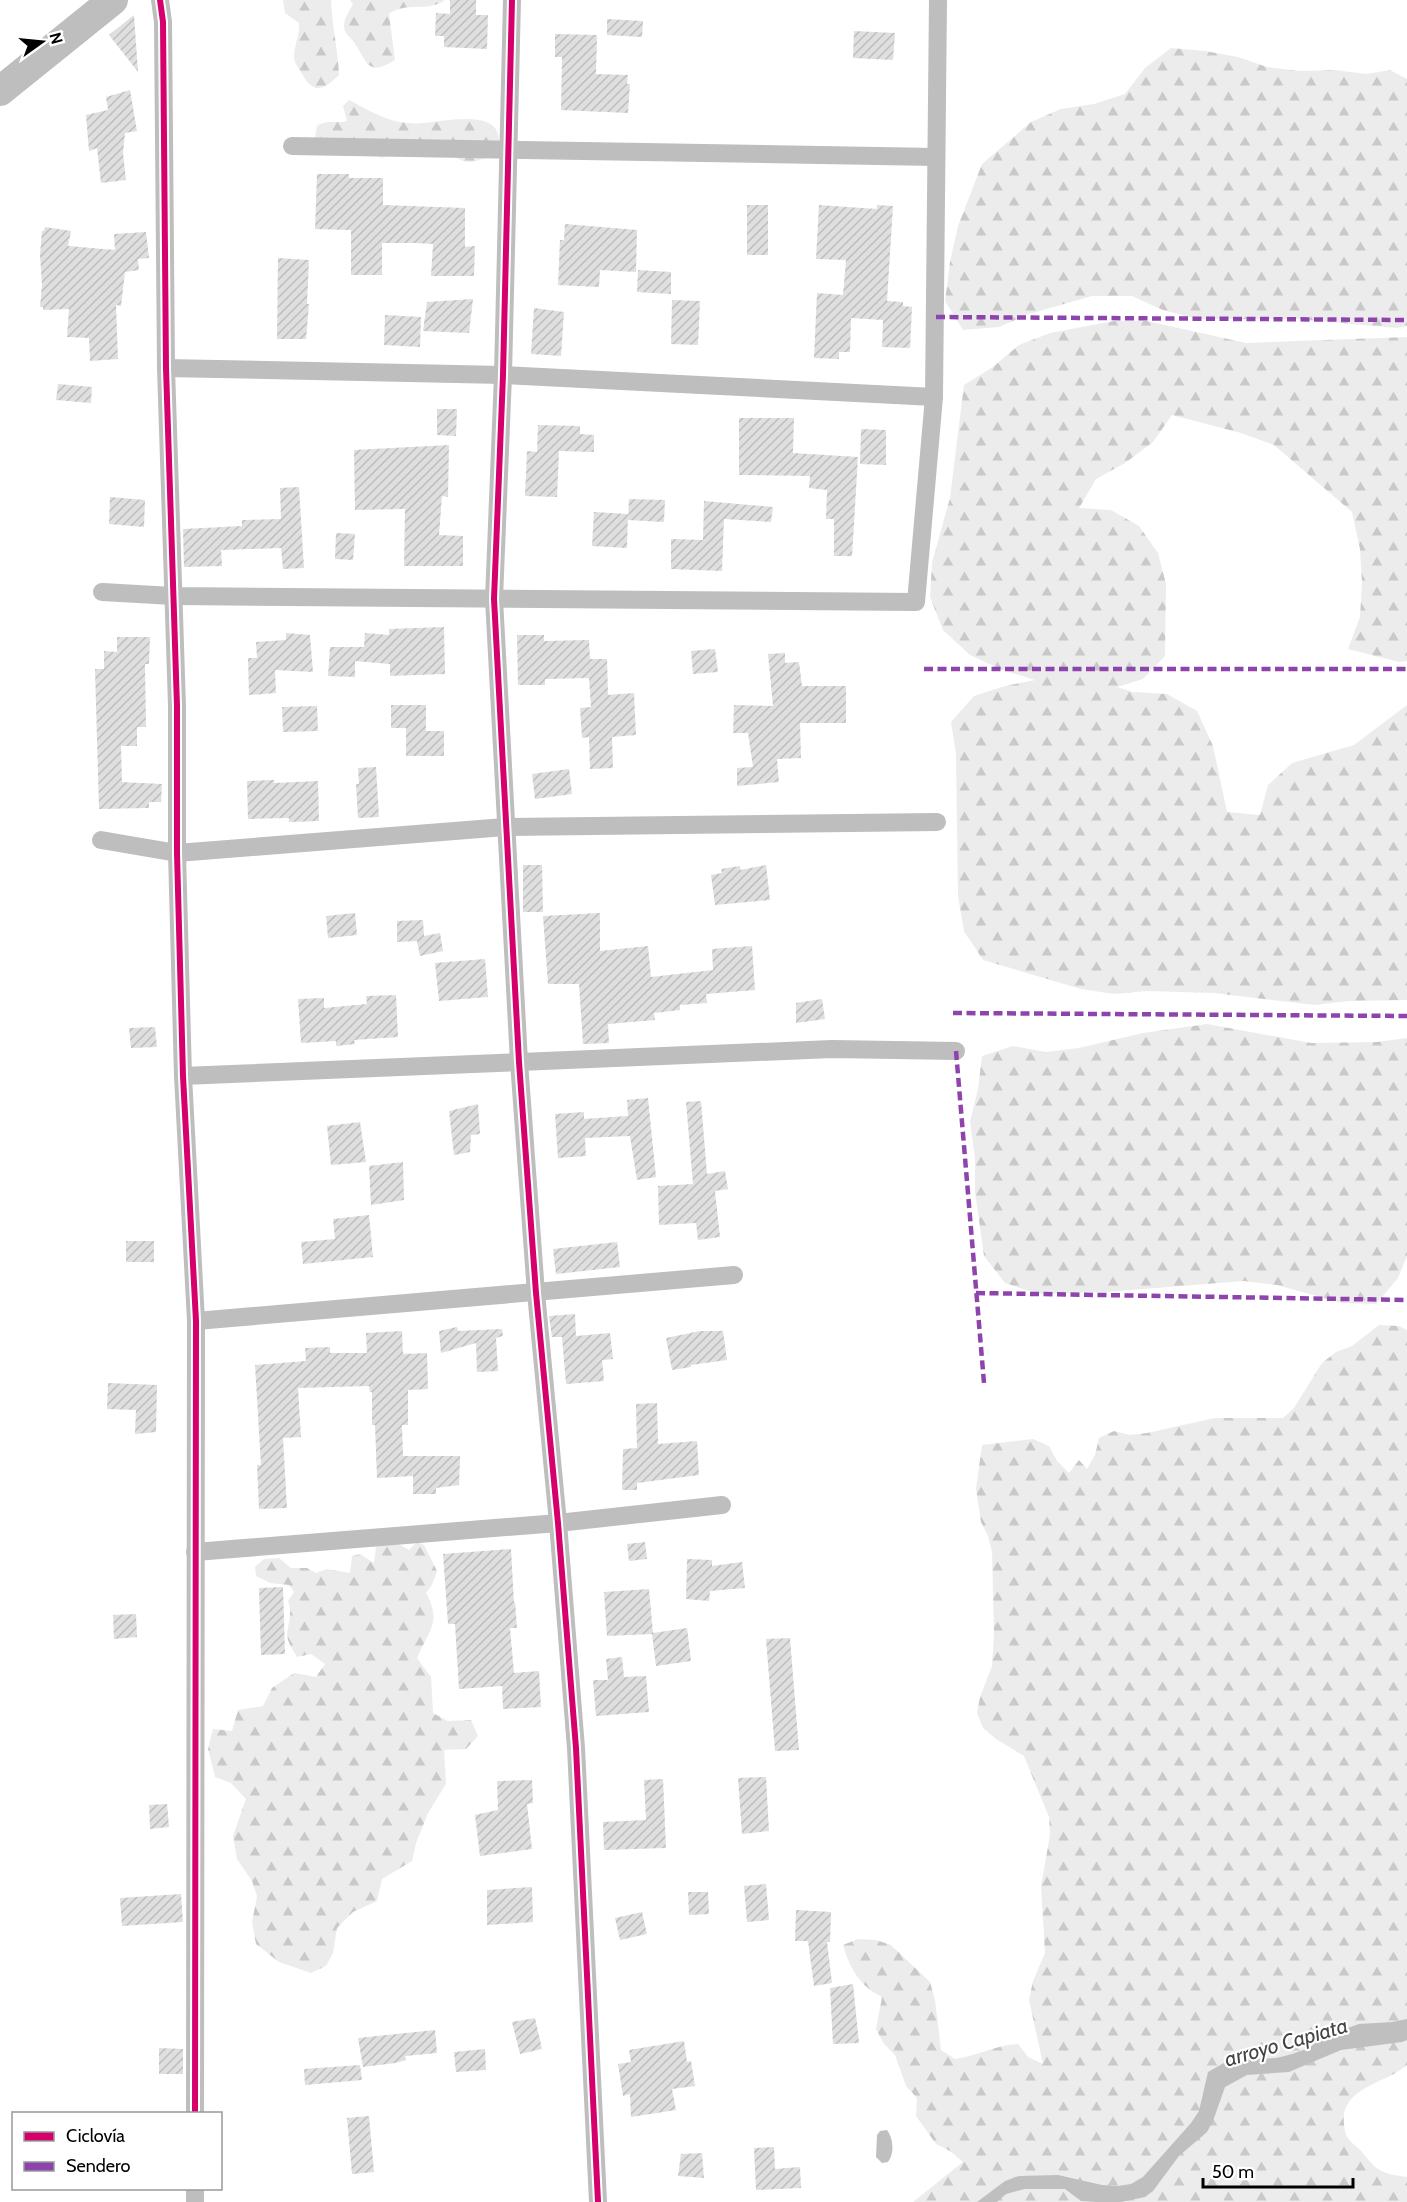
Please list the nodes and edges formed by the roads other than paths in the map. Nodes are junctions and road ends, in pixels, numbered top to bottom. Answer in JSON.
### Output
{"nodes":[{"id":1,"x":113,"y":0,"type":"edge"},
{"id":2,"x":160,"y":0,"type":"edge"},
{"id":3,"x":512,"y":0,"type":"edge"},
{"id":4,"x":938,"y":0,"type":"edge"},
{"id":5,"x":0,"y":91,"type":"edge"},
{"id":6,"x":292,"y":146,"type":"dead end"},
{"id":7,"x":509,"y":150,"type":"junction"},
{"id":8,"x":936,"y":157,"type":"junction"},
{"id":9,"x":166,"y":368,"type":"junction"},
{"id":10,"x":502,"y":375,"type":"junction"},
{"id":11,"x":934,"y":397,"type":"junction"},
{"id":12,"x":102,"y":592,"type":"dead end"},
{"id":13,"x":173,"y":596,"type":"junction"},
{"id":14,"x":494,"y":599,"type":"junction"},
{"id":15,"x":936,"y":822,"type":"dead end"},
{"id":16,"x":505,"y":827,"type":"junction"},
{"id":17,"x":101,"y":840,"type":"dead end"},
{"id":18,"x":177,"y":853,"type":"junction"},
{"id":19,"x":956,"y":1051,"type":"dead end"},
{"id":20,"x":519,"y":1062,"type":"junction"},
{"id":21,"x":183,"y":1076,"type":"junction"},
{"id":22,"x":735,"y":1275,"type":"dead end"},
{"id":23,"x":536,"y":1293,"type":"junction"},
{"id":24,"x":196,"y":1321,"type":"junction"},
{"id":25,"x":722,"y":1505,"type":"dead end"},
{"id":26,"x":558,"y":1523,"type":"junction"},
{"id":27,"x":195,"y":1552,"type":"junction"},
{"id":28,"x":195,"y":2112,"type":"edge"},
{"id":29,"x":598,"y":2202,"type":"edge"}],
"edges":[{"from":1,"to":5,"type":"main road"},
{"from":2,"to":9,"type":"street"},
{"from":3,"to":7,"type":"street"},
{"from":4,"to":8,"type":"street"},
{"from":6,"to":7,"type":"street"},
{"from":7,"to":8,"type":"street"},
{"from":7,"to":10,"type":"street"},
{"from":8,"to":11,"type":"street"},
{"from":9,"to":10,"type":"street"},
{"from":9,"to":13,"type":"street"},
{"from":10,"to":11,"type":"street"},
{"from":10,"to":14,"type":"street"},
{"from":11,"to":14,"type":"street"},
{"from":12,"to":13,"type":"street"},
{"from":13,"to":14,"type":"street"},
{"from":13,"to":18,"type":"street"},
{"from":14,"to":16,"type":"street"},
{"from":15,"to":16,"type":"street"},
{"from":16,"to":18,"type":"street"},
{"from":16,"to":20,"type":"street"},
{"from":17,"to":18,"type":"street"},
{"from":18,"to":21,"type":"street"},
{"from":19,"to":20,"type":"street"},
{"from":20,"to":21,"type":"street"},
{"from":20,"to":23,"type":"street"},
{"from":21,"to":24,"type":"street"},
{"from":22,"to":23,"type":"street"},
{"from":23,"to":24,"type":"street"},
{"from":23,"to":26,"type":"street"},
{"from":24,"to":27,"type":"street"},
{"from":25,"to":26,"type":"street"},
{"from":26,"to":27,"type":"street"},
{"from":26,"to":29,"type":"street"},
{"from":27,"to":28,"type":"street"}]}
